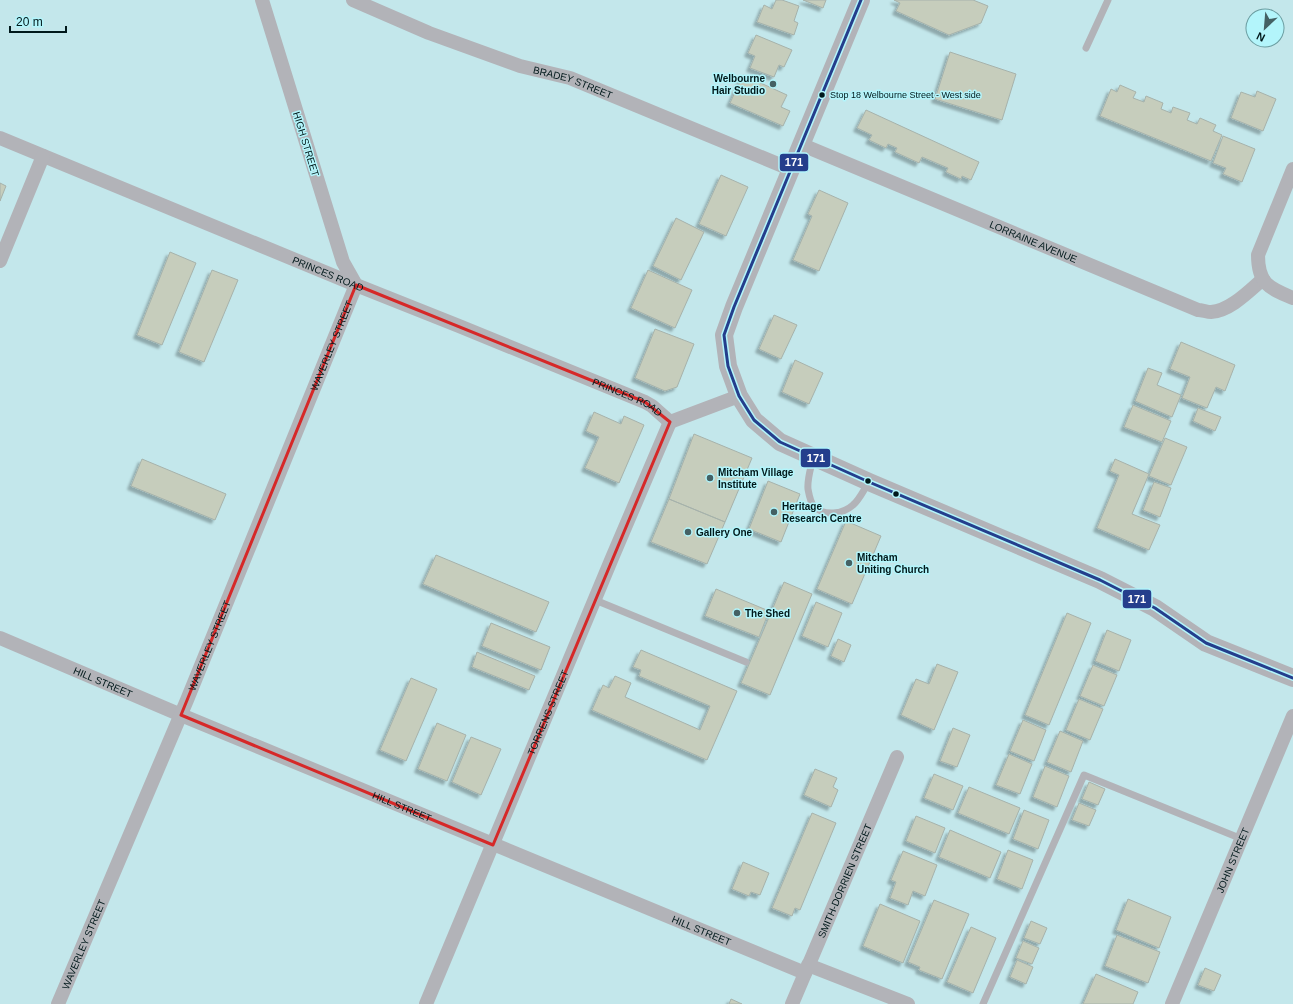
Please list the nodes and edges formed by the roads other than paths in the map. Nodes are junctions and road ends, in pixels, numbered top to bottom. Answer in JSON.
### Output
{"nodes":[{"id":1,"x":262,"y":0,"type":"edge"},
{"id":2,"x":353,"y":0,"type":"edge"},
{"id":3,"x":861,"y":0,"type":"edge"},
{"id":4,"x":1108,"y":0,"type":"edge"},
{"id":5,"x":1086,"y":48,"type":"dead end"},
{"id":6,"x":0,"y":138,"type":"edge"},
{"id":7,"x":800,"y":144,"type":"junction"},
{"id":8,"x":43,"y":156,"type":"junction"},
{"id":9,"x":790,"y":169,"type":"junction"},
{"id":10,"x":1293,"y":169,"type":"edge"},
{"id":11,"x":0,"y":261,"type":"edge"},
{"id":12,"x":1263,"y":279,"type":"junction"},
{"id":13,"x":356,"y":285,"type":"junction"},
{"id":14,"x":1293,"y":298,"type":"edge"},
{"id":15,"x":739,"y":396,"type":"junction"},
{"id":16,"x":670,"y":422,"type":"junction"},
{"id":17,"x":814,"y":457,"type":"junction"},
{"id":18,"x":870,"y":482,"type":"junction"},
{"id":19,"x":595,"y":600,"type":"junction"},
{"id":20,"x":0,"y":638,"type":"edge"},
{"id":21,"x":746,"y":662,"type":"dead end"},
{"id":22,"x":1293,"y":678,"type":"edge"},
{"id":23,"x":181,"y":715,"type":"junction"},
{"id":24,"x":1293,"y":716,"type":"edge"},
{"id":25,"x":897,"y":756,"type":"dead end"},
{"id":26,"x":1242,"y":839,"type":"junction"},
{"id":27,"x":493,"y":845,"type":"junction"},
{"id":28,"x":807,"y":969,"type":"junction"},
{"id":29,"x":58,"y":1004,"type":"edge"},
{"id":30,"x":426,"y":1004,"type":"edge"},
{"id":31,"x":792,"y":1004,"type":"edge"},
{"id":32,"x":908,"y":1004,"type":"edge"},
{"id":33,"x":983,"y":1004,"type":"edge"},
{"id":34,"x":1172,"y":1004,"type":"edge"}],
"edges":[{"from":1,"to":13,"type":"street","name":"HIGH STREET"},
{"from":2,"to":9,"type":"street","name":"BRADEY STREET"},
{"from":3,"to":7,"type":"street"},
{"from":4,"to":5,"type":"lane"},
{"from":6,"to":8,"type":"street","name":"PRINCES ROAD"},
{"from":7,"to":9,"type":"street"},
{"from":7,"to":12,"type":"street","name":"LORRAINE AVENUE"},
{"from":8,"to":11,"type":"street"},
{"from":8,"to":13,"type":"street","name":"PRINCES ROAD"},
{"from":9,"to":15,"type":"street"},
{"from":10,"to":12,"type":"street"},
{"from":12,"to":14,"type":"street"},
{"from":13,"to":16,"type":"street","name":"PRINCES ROAD"},
{"from":13,"to":23,"type":"street","name":"WAVERLEY STREET"},
{"from":15,"to":16,"type":"street","name":"PRINCES ROAD"},
{"from":15,"to":17,"type":"street"},
{"from":16,"to":19,"type":"street","name":"TORRENS STREET"},
{"from":17,"to":18,"type":"street"},
{"from":17,"to":18,"type":"lane"},
{"from":18,"to":22,"type":"street"},
{"from":19,"to":21,"type":"lane"},
{"from":19,"to":27,"type":"street","name":"TORRENS STREET"},
{"from":20,"to":23,"type":"street","name":"HILL STREET"},
{"from":23,"to":27,"type":"street","name":"HILL STREET"},
{"from":23,"to":29,"type":"street","name":"WAVERLEY STREET"},
{"from":24,"to":26,"type":"street","name":"JOHN STREET"},
{"from":25,"to":28,"type":"street","name":"SMITH-DORRIEN STREET"},
{"from":26,"to":33,"type":"lane"},
{"from":26,"to":34,"type":"street","name":"JOHN STREET"},
{"from":27,"to":28,"type":"street","name":"HILL STREET"},
{"from":27,"to":30,"type":"street","name":"TORRENS STREET"},
{"from":28,"to":31,"type":"street","name":"SMITH-DORRIEN STREET"},
{"from":28,"to":32,"type":"street","name":"HILL STREET"}]}
